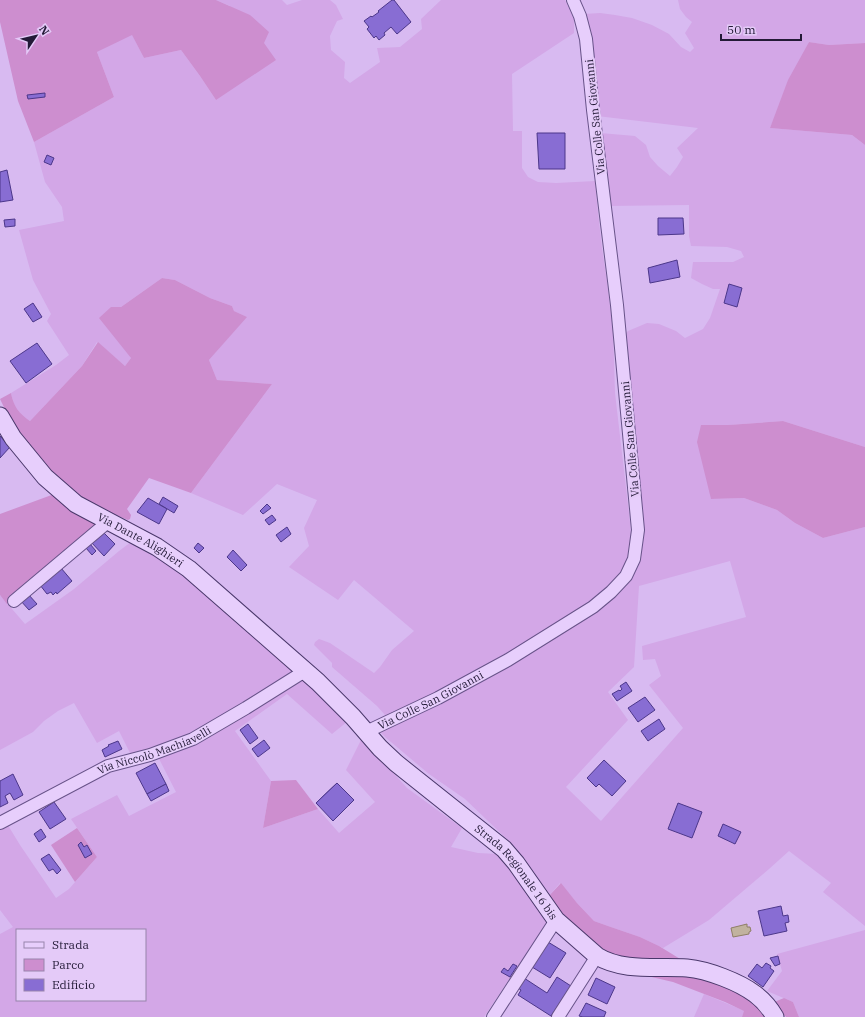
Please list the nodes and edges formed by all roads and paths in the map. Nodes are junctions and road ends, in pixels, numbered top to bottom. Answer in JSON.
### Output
{"nodes":[{"id":1,"x":573,"y":0,"type":"edge"},
{"id":2,"x":0,"y":416,"type":"edge"},
{"id":3,"x":109,"y":521,"type":"junction"},
{"id":4,"x":14,"y":601,"type":"dead end"},
{"id":5,"x":289,"y":658,"type":"joint"},
{"id":6,"x":305,"y":671,"type":"junction"},
{"id":7,"x":366,"y":732,"type":"junction"},
{"id":8,"x":0,"y":823,"type":"edge"},
{"id":9,"x":556,"y":920,"type":"junction"},
{"id":10,"x":598,"y":956,"type":"junction"},
{"id":11,"x":493,"y":1017,"type":"edge"},
{"id":12,"x":558,"y":1017,"type":"edge"},
{"id":13,"x":775,"y":1017,"type":"edge"}],
"edges":[{"from":1,"to":7,"type":"street","name":"Via Colle San Giovanni"},
{"from":2,"to":3,"type":"main road","name":"Via Dante Alighieri"},
{"from":3,"to":4,"type":"street"},
{"from":3,"to":5,"type":"main road","name":"Via Dante Alighieri"},
{"from":5,"to":6,"type":"main road","name":"Strada Regionale 16 bis"},
{"from":6,"to":7,"type":"main road","name":"Strada Regionale 16 bis"},
{"from":6,"to":8,"type":"street","name":"Via Niccolò Machiavelli"},
{"from":7,"to":9,"type":"main road","name":"Strada Regionale 16 bis"},
{"from":9,"to":10,"type":"main road","name":"Strada Regionale 16 bis"},
{"from":9,"to":11,"type":"street"},
{"from":10,"to":12,"type":"street"},
{"from":10,"to":13,"type":"main road","name":"Strada Regionale 16 bis"}]}
